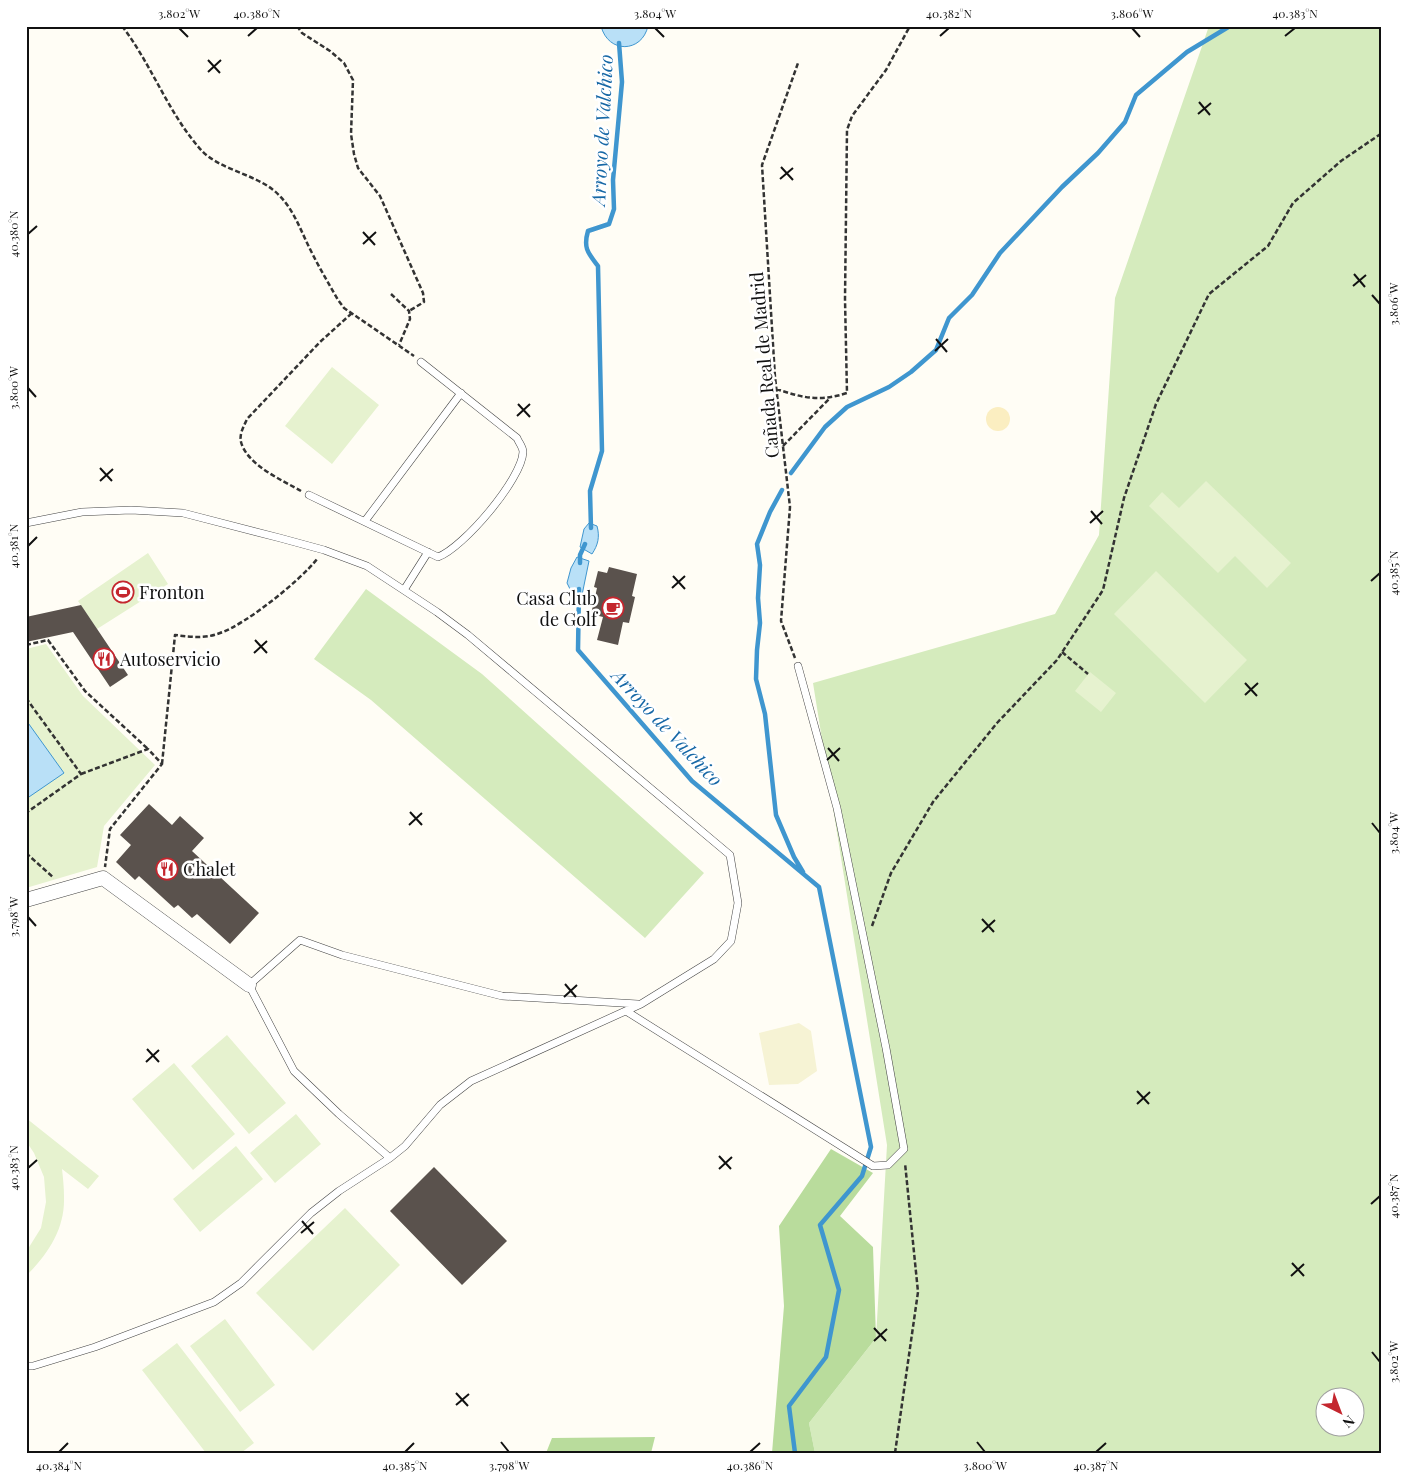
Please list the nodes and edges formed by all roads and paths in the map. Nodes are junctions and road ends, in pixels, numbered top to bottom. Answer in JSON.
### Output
{"nodes":[{"id":1,"x":122,"y":26,"type":"edge"},
{"id":2,"x":297,"y":26,"type":"edge"},
{"id":3,"x":910,"y":26,"type":"edge"},
{"id":4,"x":798,"y":63,"type":"dead end"},
{"id":5,"x":1382,"y":133,"type":"edge"},
{"id":6,"x":391,"y":294,"type":"dead end"},
{"id":7,"x":409,"y":311,"type":"junction"},
{"id":8,"x":352,"y":313,"type":"junction"},
{"id":9,"x":399,"y":344,"type":"junction"},
{"id":10,"x":421,"y":362,"type":"joint"},
{"id":11,"x":776,"y":389,"type":"junction"},
{"id":12,"x":461,"y":394,"type":"junction"},
{"id":13,"x":829,"y":399,"type":"junction"},
{"id":14,"x":783,"y":446,"type":"junction"},
{"id":15,"x":309,"y":495,"type":"joint"},
{"id":16,"x":365,"y":521,"type":"junction"},
{"id":17,"x":26,"y":523,"type":"edge"},
{"id":18,"x":324,"y":550,"type":"junction"},
{"id":19,"x":428,"y":552,"type":"junction"},
{"id":20,"x":404,"y":590,"type":"junction"},
{"id":21,"x":26,"y":645,"type":"edge"},
{"id":22,"x":1062,"y":652,"type":"junction"},
{"id":23,"x":798,"y":666,"type":"joint"},
{"id":24,"x":1088,"y":674,"type":"dead end"},
{"id":25,"x":26,"y":698,"type":"edge"},
{"id":26,"x":148,"y":749,"type":"junction"},
{"id":27,"x":162,"y":764,"type":"junction"},
{"id":28,"x":81,"y":774,"type":"junction"},
{"id":29,"x":26,"y":813,"type":"edge"},
{"id":30,"x":26,"y":853,"type":"edge"},
{"id":31,"x":103,"y":878,"type":"junction"},
{"id":32,"x":66,"y":889,"type":"junction"},
{"id":33,"x":26,"y":900,"type":"edge"},
{"id":34,"x":865,"y":948,"type":"junction"},
{"id":35,"x":249,"y":985,"type":"junction"},
{"id":36,"x":641,"y":1004,"type":"junction"},
{"id":37,"x":626,"y":1010,"type":"junction"},
{"id":38,"x":904,"y":1149,"type":"junction"},
{"id":39,"x":390,"y":1158,"type":"junction"},
{"id":40,"x":26,"y":1366,"type":"edge"},
{"id":41,"x":895,"y":1453,"type":"edge"}],
"edges":[{"from":1,"to":8,"type":"path"},
{"from":2,"to":7,"type":"path"},
{"from":3,"to":13,"type":"path"},
{"from":4,"to":11,"type":"path","name":"Cañada Real de Madrid"},
{"from":5,"to":22,"type":"path"},
{"from":6,"to":7,"type":"path"},
{"from":7,"to":9,"type":"path"},
{"from":8,"to":9,"type":"path"},
{"from":8,"to":15,"type":"path"},
{"from":9,"to":10,"type":"path"},
{"from":10,"to":12,"type":"lane"},
{"from":11,"to":13,"type":"path"},
{"from":11,"to":14,"type":"path","name":"Cañada Real de Madrid"},
{"from":12,"to":16,"type":"lane"},
{"from":12,"to":19,"type":"lane"},
{"from":13,"to":14,"type":"path"},
{"from":14,"to":23,"type":"path","name":"Cañada Real de Madrid"},
{"from":15,"to":16,"type":"lane"},
{"from":16,"to":19,"type":"lane"},
{"from":17,"to":18,"type":"lane"},
{"from":18,"to":20,"type":"lane"},
{"from":18,"to":27,"type":"path"},
{"from":19,"to":20,"type":"lane"},
{"from":20,"to":36,"type":"lane"},
{"from":21,"to":26,"type":"path"},
{"from":22,"to":24,"type":"path"},
{"from":22,"to":34,"type":"path"},
{"from":23,"to":34,"type":"lane"},
{"from":25,"to":28,"type":"path"},
{"from":26,"to":27,"type":"path"},
{"from":26,"to":28,"type":"path"},
{"from":27,"to":31,"type":"path"},
{"from":28,"to":29,"type":"path"},
{"from":30,"to":32,"type":"path"},
{"from":31,"to":32,"type":"street"},
{"from":31,"to":35,"type":"street"},
{"from":32,"to":33,"type":"street"},
{"from":34,"to":38,"type":"lane"},
{"from":35,"to":36,"type":"lane"},
{"from":35,"to":39,"type":"lane"},
{"from":36,"to":37,"type":"lane"},
{"from":37,"to":38,"type":"lane"},
{"from":37,"to":39,"type":"lane"},
{"from":38,"to":41,"type":"path"},
{"from":39,"to":40,"type":"lane"}]}
